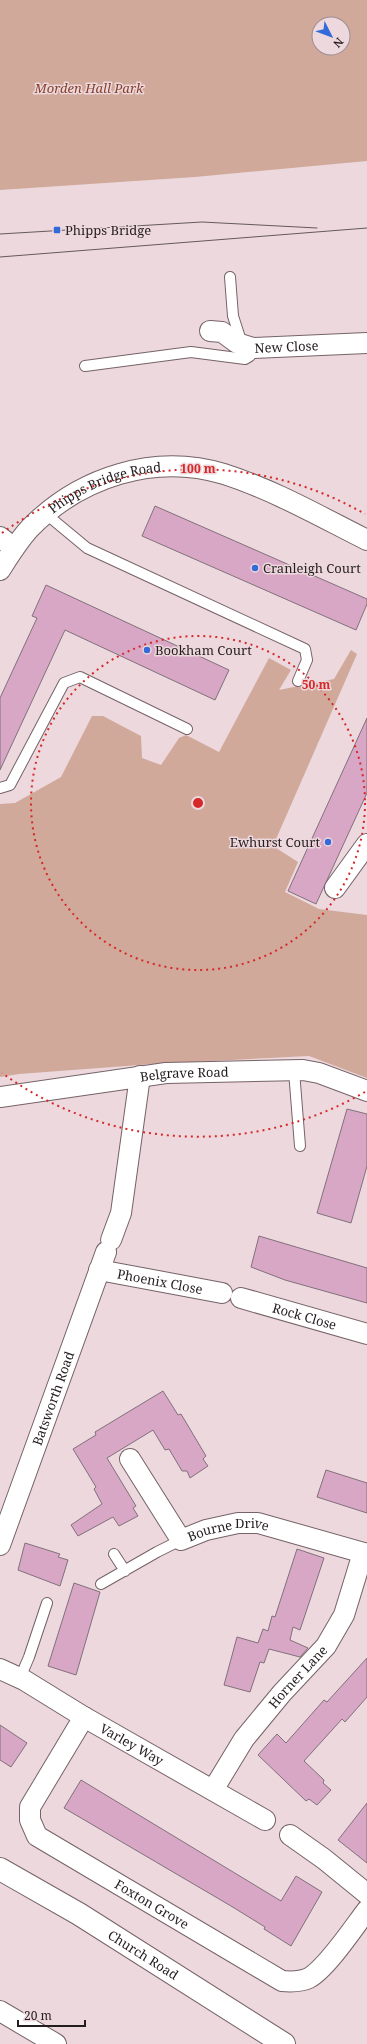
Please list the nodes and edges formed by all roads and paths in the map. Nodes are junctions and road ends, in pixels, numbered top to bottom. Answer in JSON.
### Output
{"nodes":[{"id":1,"x":230,"y":277,"type":"dead end"},
{"id":2,"x":210,"y":331,"type":"dead end"},
{"id":3,"x":367,"y":343,"type":"edge"},
{"id":4,"x":247,"y":346,"type":"junction"},
{"id":5,"x":85,"y":366,"type":"dead end"},
{"id":6,"x":46,"y":514,"type":"junction"},
{"id":7,"x":367,"y":540,"type":"edge"},
{"id":8,"x":7,"y":542,"type":"edge"},
{"id":9,"x":0,"y":570,"type":"edge"},
{"id":10,"x":298,"y":681,"type":"dead end"},
{"id":11,"x":187,"y":729,"type":"dead end"},
{"id":12,"x":0,"y":788,"type":"edge"},
{"id":13,"x":367,"y":844,"type":"edge"},
{"id":14,"x":334,"y":888,"type":"dead end"},
{"id":15,"x":294,"y":1071,"type":"junction"},
{"id":16,"x":140,"y":1076,"type":"junction"},
{"id":17,"x":367,"y":1091,"type":"edge"},
{"id":18,"x":0,"y":1097,"type":"edge"},
{"id":19,"x":300,"y":1146,"type":"dead end"},
{"id":20,"x":99,"y":1270,"type":"junction"},
{"id":21,"x":222,"y":1293,"type":"dead end"},
{"id":22,"x":241,"y":1298,"type":"dead end"},
{"id":23,"x":367,"y":1334,"type":"edge"},
{"id":24,"x":130,"y":1459,"type":"dead end"},
{"id":25,"x":182,"y":1540,"type":"junction"},
{"id":26,"x":0,"y":1545,"type":"edge"},
{"id":27,"x":365,"y":1553,"type":"edge"},
{"id":28,"x":114,"y":1554,"type":"dead end"},
{"id":29,"x":125,"y":1571,"type":"junction"},
{"id":30,"x":101,"y":1584,"type":"dead end"},
{"id":31,"x":47,"y":1603,"type":"dead end"},
{"id":32,"x":0,"y":1669,"type":"edge"},
{"id":33,"x":20,"y":1678,"type":"junction"},
{"id":34,"x":84,"y":1716,"type":"junction"},
{"id":35,"x":212,"y":1790,"type":"junction"},
{"id":36,"x":265,"y":1820,"type":"dead end"},
{"id":37,"x":290,"y":1835,"type":"dead end"},
{"id":38,"x":0,"y":1869,"type":"edge"},
{"id":39,"x":367,"y":1894,"type":"edge"},
{"id":40,"x":367,"y":1910,"type":"edge"},
{"id":41,"x":0,"y":2011,"type":"edge"},
{"id":42,"x":56,"y":2044,"type":"edge"},
{"id":43,"x":284,"y":2044,"type":"edge"}],
"edges":[{"from":1,"to":4,"type":"lane"},
{"from":2,"to":4,"type":"street","name":"New Close"},
{"from":3,"to":4,"type":"street","name":"New Close"},
{"from":4,"to":5,"type":"lane"},
{"from":6,"to":7,"type":"street","name":"Phipps Bridge Road"},
{"from":6,"to":8,"type":"street","name":"Phipps Bridge Road"},
{"from":6,"to":10,"type":"lane"},
{"from":8,"to":9,"type":"street","name":"Phipps Bridge Road"},
{"from":11,"to":12,"type":"lane"},
{"from":13,"to":14,"type":"street"},
{"from":15,"to":16,"type":"street","name":"Belgrave Road"},
{"from":15,"to":17,"type":"street","name":"Belgrave Road"},
{"from":15,"to":19,"type":"lane"},
{"from":16,"to":18,"type":"street","name":"Belgrave Road"},
{"from":16,"to":20,"type":"street","name":"Batsworth Road"},
{"from":20,"to":21,"type":"street","name":"Phoenix Close"},
{"from":20,"to":26,"type":"street","name":"Batsworth Road"},
{"from":22,"to":23,"type":"street","name":"Rock Close"},
{"from":24,"to":25,"type":"street","name":"Bourne Drive"},
{"from":25,"to":27,"type":"street","name":"Bourne Drive"},
{"from":25,"to":29,"type":"lane"},
{"from":27,"to":35,"type":"street","name":"Horner Lane"},
{"from":28,"to":29,"type":"lane"},
{"from":29,"to":30,"type":"lane"},
{"from":31,"to":33,"type":"lane"},
{"from":32,"to":33,"type":"street","name":"Varley Way"},
{"from":33,"to":34,"type":"street","name":"Varley Way"},
{"from":34,"to":35,"type":"street","name":"Varley Way"},
{"from":34,"to":40,"type":"street","name":"Foxton Grove"},
{"from":35,"to":36,"type":"street","name":"Varley Way"},
{"from":37,"to":39,"type":"street"},
{"from":38,"to":43,"type":"street","name":"Church Road"},
{"from":41,"to":42,"type":"street"}]}
